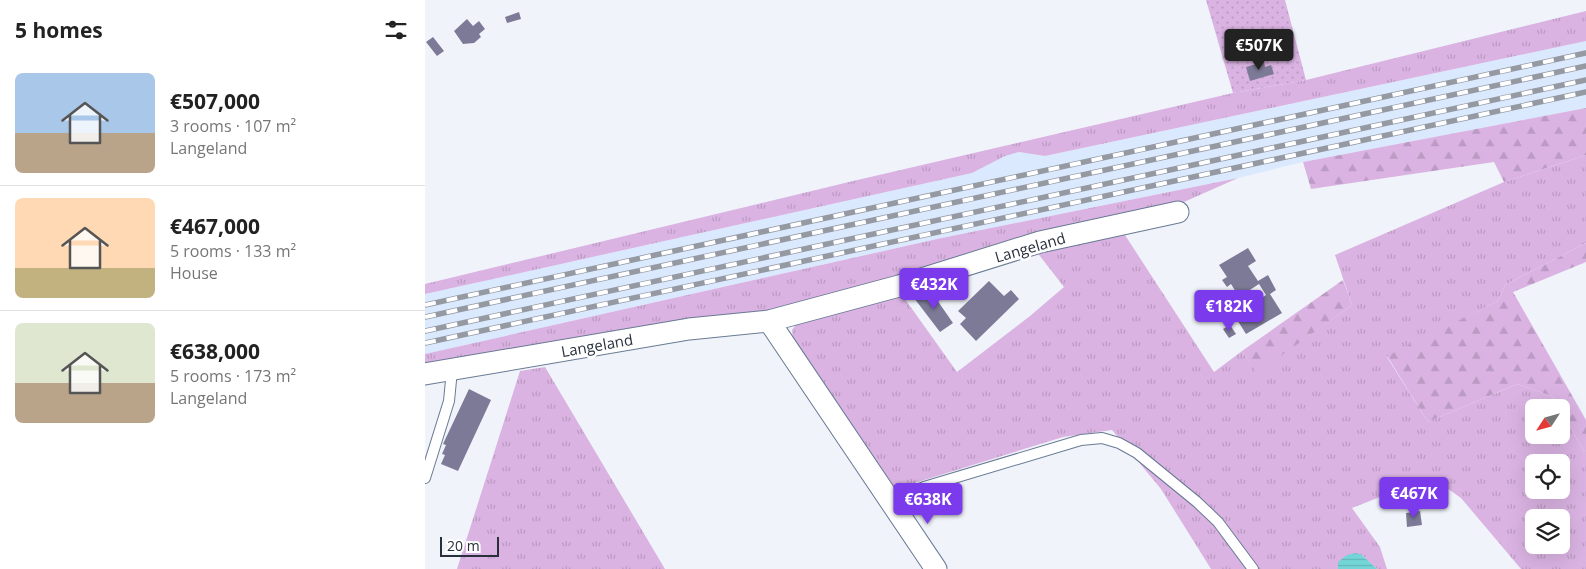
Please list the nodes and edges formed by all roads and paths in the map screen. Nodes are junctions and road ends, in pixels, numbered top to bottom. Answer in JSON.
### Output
{"nodes":[{"id":1,"x":1178,"y":212,"type":"dead end"},
{"id":2,"x":769,"y":321,"type":"junction"},
{"id":3,"x":452,"y":370,"type":"junction"},
{"id":4,"x":425,"y":374,"type":"edge"},
{"id":5,"x":425,"y":478,"type":"edge"},
{"id":6,"x":890,"y":501,"type":"junction"},
{"id":7,"x":936,"y":569,"type":"edge"},
{"id":8,"x":1253,"y":569,"type":"edge"}],
"edges":[{"from":1,"to":2,"type":"street","name":"Langeland"},
{"from":2,"to":3,"type":"street","name":"Langeland"},
{"from":2,"to":6,"type":"street"},
{"from":3,"to":4,"type":"street","name":"Langeland"},
{"from":3,"to":5,"type":"lane"},
{"from":6,"to":7,"type":"street"},
{"from":6,"to":8,"type":"lane"}]}
